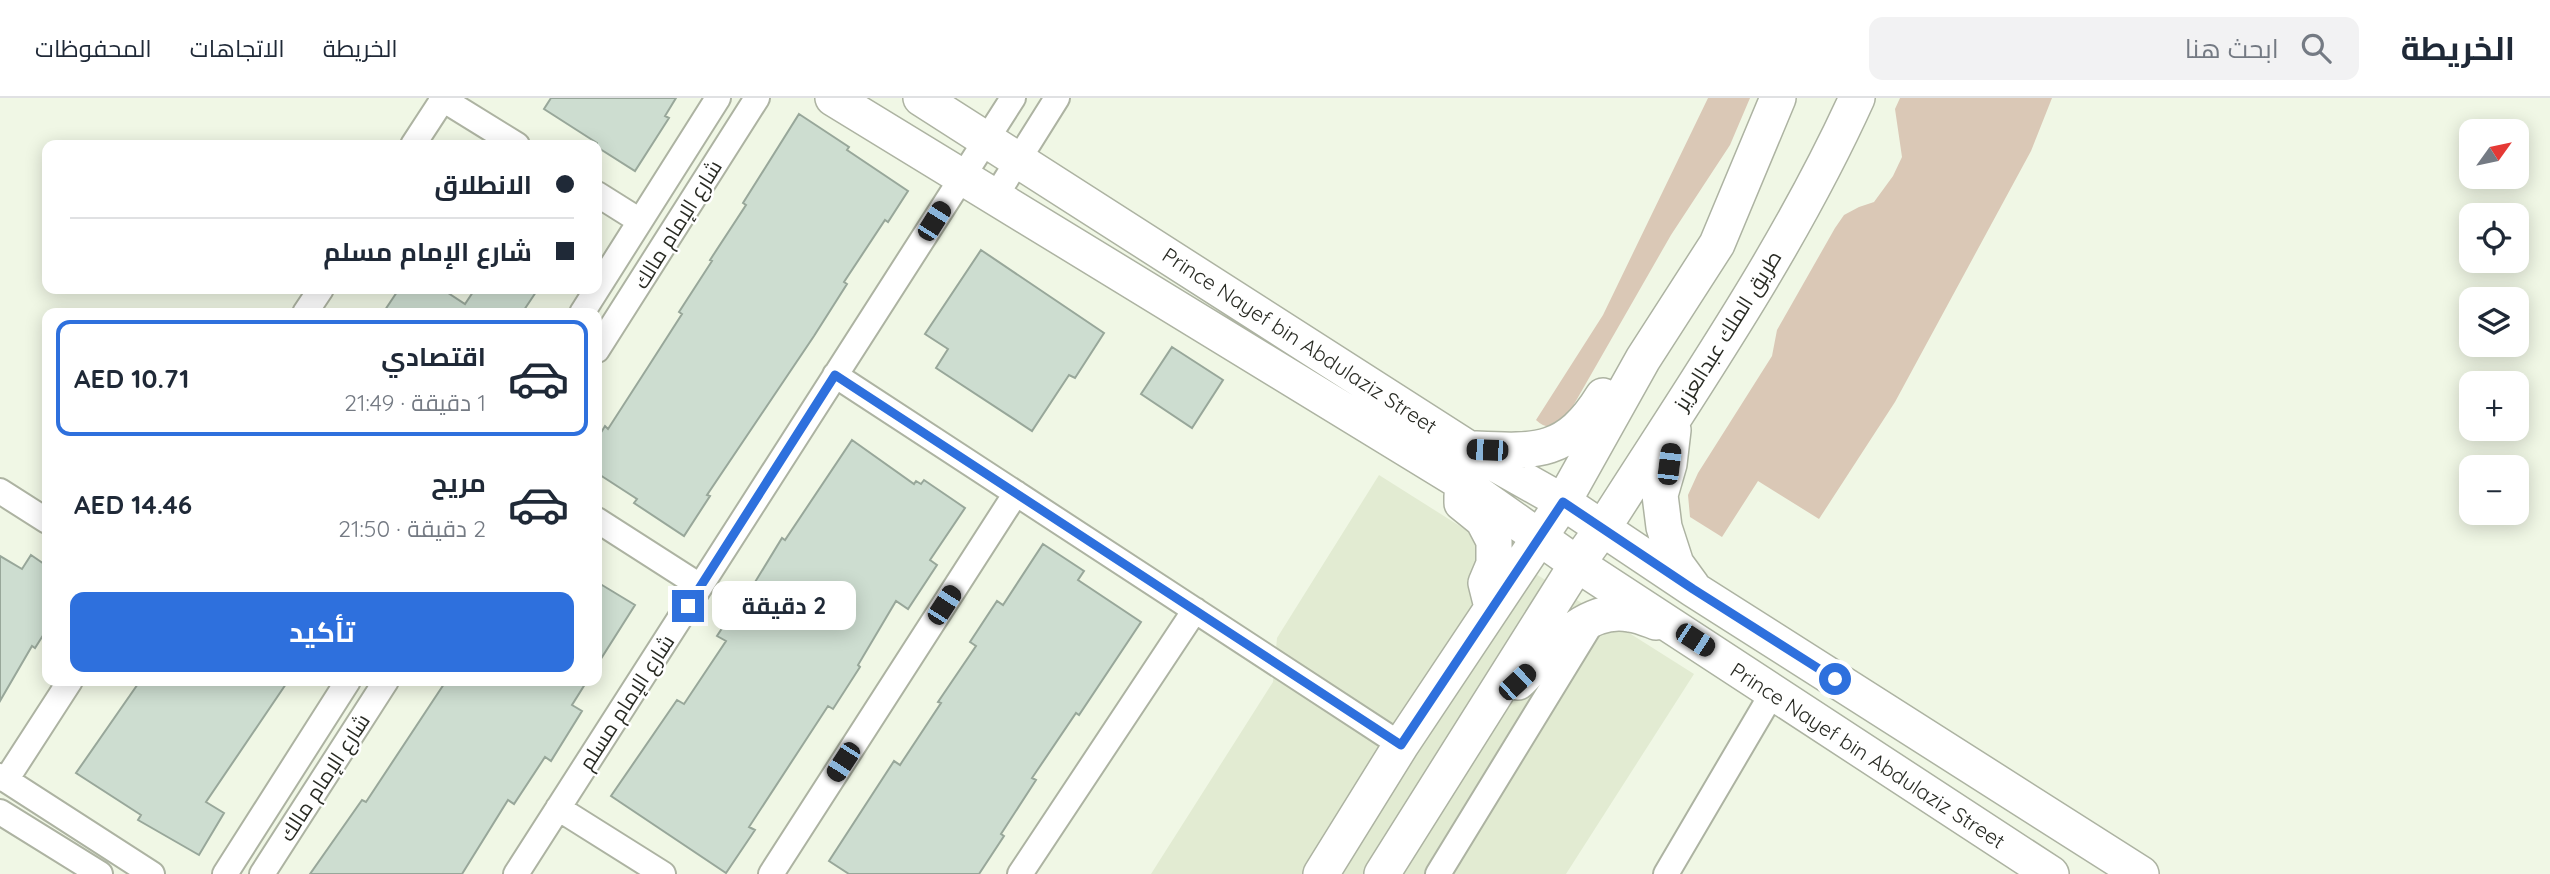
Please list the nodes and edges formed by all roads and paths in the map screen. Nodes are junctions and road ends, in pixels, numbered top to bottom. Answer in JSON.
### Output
{"nodes":[{"id":1,"x":442,"y":98,"type":"edge"},
{"id":2,"x":718,"y":98,"type":"edge"},
{"id":3,"x":757,"y":98,"type":"edge"},
{"id":4,"x":833,"y":98,"type":"edge"},
{"id":5,"x":921,"y":98,"type":"edge"},
{"id":6,"x":1013,"y":98,"type":"edge"},
{"id":7,"x":1057,"y":98,"type":"edge"},
{"id":8,"x":1779,"y":98,"type":"edge"},
{"id":9,"x":1857,"y":98,"type":"edge"},
{"id":10,"x":416,"y":140,"type":"edge"},
{"id":11,"x":509,"y":140,"type":"edge"},
{"id":12,"x":987,"y":140,"type":"junction"},
{"id":13,"x":1018,"y":160,"type":"junction"},
{"id":14,"x":962,"y":177,"type":"junction"},
{"id":15,"x":602,"y":197,"type":"edge"},
{"id":16,"x":995,"y":197,"type":"junction"},
{"id":17,"x":640,"y":221,"type":"junction"},
{"id":18,"x":602,"y":281,"type":"edge"},
{"id":19,"x":602,"y":342,"type":"edge"},
{"id":20,"x":1643,"y":359,"type":"junction"},
{"id":21,"x":835,"y":375,"type":"junction"},
{"id":22,"x":1675,"y":415,"type":"junction"},
{"id":23,"x":1469,"y":449,"type":"junction"},
{"id":24,"x":1461,"y":482,"type":"junction"},
{"id":25,"x":0,"y":491,"type":"edge"},
{"id":26,"x":1016,"y":493,"type":"junction"},
{"id":27,"x":1563,"y":502,"type":"junction"},
{"id":28,"x":42,"y":518,"type":"edge"},
{"id":29,"x":602,"y":523,"type":"edge"},
{"id":30,"x":1603,"y":528,"type":"junction"},
{"id":31,"x":1540,"y":538,"type":"junction"},
{"id":32,"x":1577,"y":564,"type":"junction"},
{"id":33,"x":701,"y":586,"type":"junction"},
{"id":34,"x":1693,"y":589,"type":"junction"},
{"id":35,"x":1195,"y":610,"type":"junction"},
{"id":36,"x":1492,"y":610,"type":"junction"},
{"id":37,"x":1595,"y":616,"type":"junction"},
{"id":38,"x":1675,"y":627,"type":"junction"},
{"id":39,"x":67,"y":686,"type":"edge"},
{"id":40,"x":345,"y":686,"type":"edge"},
{"id":41,"x":383,"y":686,"type":"edge"},
{"id":42,"x":1773,"y":692,"type":"junction"},
{"id":43,"x":1482,"y":715,"type":"junction"},
{"id":44,"x":1401,"y":745,"type":"junction"},
{"id":45,"x":3,"y":778,"type":"edge"},
{"id":46,"x":558,"y":808,"type":"junction"},
{"id":47,"x":0,"y":812,"type":"edge"},
{"id":48,"x":100,"y":874,"type":"edge"},
{"id":49,"x":152,"y":874,"type":"edge"},
{"id":50,"x":225,"y":874,"type":"edge"},
{"id":51,"x":262,"y":874,"type":"edge"},
{"id":52,"x":516,"y":874,"type":"edge"},
{"id":53,"x":663,"y":874,"type":"edge"},
{"id":54,"x":771,"y":874,"type":"edge"},
{"id":55,"x":1020,"y":874,"type":"edge"},
{"id":56,"x":1321,"y":874,"type":"edge"},
{"id":57,"x":1382,"y":874,"type":"edge"},
{"id":58,"x":1438,"y":874,"type":"edge"},
{"id":59,"x":1666,"y":874,"type":"edge"},
{"id":60,"x":2051,"y":874,"type":"edge"},
{"id":61,"x":2141,"y":874,"type":"edge"}],
"edges":[{"from":1,"to":10,"type":"street"},
{"from":1,"to":11,"type":"street"},
{"from":2,"to":17,"type":"street","name":"شارع الإمام مالك"},
{"from":3,"to":19,"type":"street","name":"شارع الإمام مالك"},
{"from":4,"to":14,"type":"main road","name":"Prince Nayef bin Abdulaziz Street"},
{"from":5,"to":12,"type":"main road","name":"Prince Nayef bin Abdulaziz Street"},
{"from":6,"to":12,"type":"street","name":"شارع الإمام مسلم"},
{"from":7,"to":13,"type":"street"},
{"from":8,"to":20,"type":"main road"},
{"from":9,"to":22,"type":"main road","name":"طريق الملك عبدالعزيز"},
{"from":12,"to":13,"type":"main road","name":"Prince Nayef bin Abdulaziz Street"},
{"from":12,"to":14,"type":"street","name":"شارع الإمام مسلم"},
{"from":13,"to":16,"type":"street"},
{"from":13,"to":23,"type":"main road","name":"Prince Nayef bin Abdulaziz Street"},
{"from":14,"to":16,"type":"main road","name":"Prince Nayef bin Abdulaziz Street"},
{"from":14,"to":21,"type":"street","name":"شارع الإمام مسلم"},
{"from":15,"to":17,"type":"street"},
{"from":16,"to":24,"type":"main road","name":"Prince Nayef bin Abdulaziz Street"},
{"from":17,"to":18,"type":"street","name":"شارع الإمام مالك"},
{"from":20,"to":23,"type":"main road"},
{"from":20,"to":27,"type":"main road"},
{"from":21,"to":26,"type":"street"},
{"from":21,"to":33,"type":"street","name":"شارع الإمام مسلم"},
{"from":22,"to":30,"type":"main road","name":"طريق الملك عبدالعزيز"},
{"from":22,"to":34,"type":"main road"},
{"from":23,"to":27,"type":"main road","name":"Prince Nayef bin Abdulaziz Street"},
{"from":24,"to":31,"type":"main road","name":"Prince Nayef bin Abdulaziz Street"},
{"from":24,"to":36,"type":"main road"},
{"from":25,"to":28,"type":"street"},
{"from":26,"to":35,"type":"street"},
{"from":26,"to":54,"type":"street"},
{"from":27,"to":30,"type":"main road","name":"Prince Nayef bin Abdulaziz Street"},
{"from":27,"to":31,"type":"main road"},
{"from":29,"to":33,"type":"street"},
{"from":30,"to":32,"type":"main road","name":"طريق الملك عبدالعزيز"},
{"from":30,"to":34,"type":"main road","name":"Prince Nayef bin Abdulaziz Street"},
{"from":31,"to":32,"type":"main road","name":"Prince Nayef bin Abdulaziz Street"},
{"from":31,"to":36,"type":"main road"},
{"from":32,"to":38,"type":"main road","name":"Prince Nayef bin Abdulaziz Street"},
{"from":32,"to":43,"type":"main road","name":"طريق الملك عبدالعزيز"},
{"from":33,"to":46,"type":"street","name":"شارع الإمام مسلم"},
{"from":34,"to":61,"type":"main road","name":"Prince Nayef bin Abdulaziz Street"},
{"from":35,"to":44,"type":"street"},
{"from":35,"to":55,"type":"street"},
{"from":36,"to":44,"type":"main road"},
{"from":37,"to":38,"type":"main road"},
{"from":37,"to":43,"type":"main road"},
{"from":37,"to":58,"type":"street"},
{"from":38,"to":42,"type":"main road","name":"Prince Nayef bin Abdulaziz Street"},
{"from":39,"to":45,"type":"street"},
{"from":40,"to":50,"type":"street","name":"شارع الإمام مالك"},
{"from":41,"to":51,"type":"street","name":"شارع الإمام مالك"},
{"from":42,"to":59,"type":"street"},
{"from":42,"to":60,"type":"main road","name":"Prince Nayef bin Abdulaziz Street"},
{"from":43,"to":57,"type":"main road","name":"طريق الملك عبدالعزيز"},
{"from":44,"to":56,"type":"main road"},
{"from":45,"to":49,"type":"street"},
{"from":46,"to":52,"type":"street","name":"شارع الإمام مسلم"},
{"from":46,"to":53,"type":"street"},
{"from":47,"to":48,"type":"street"}]}
